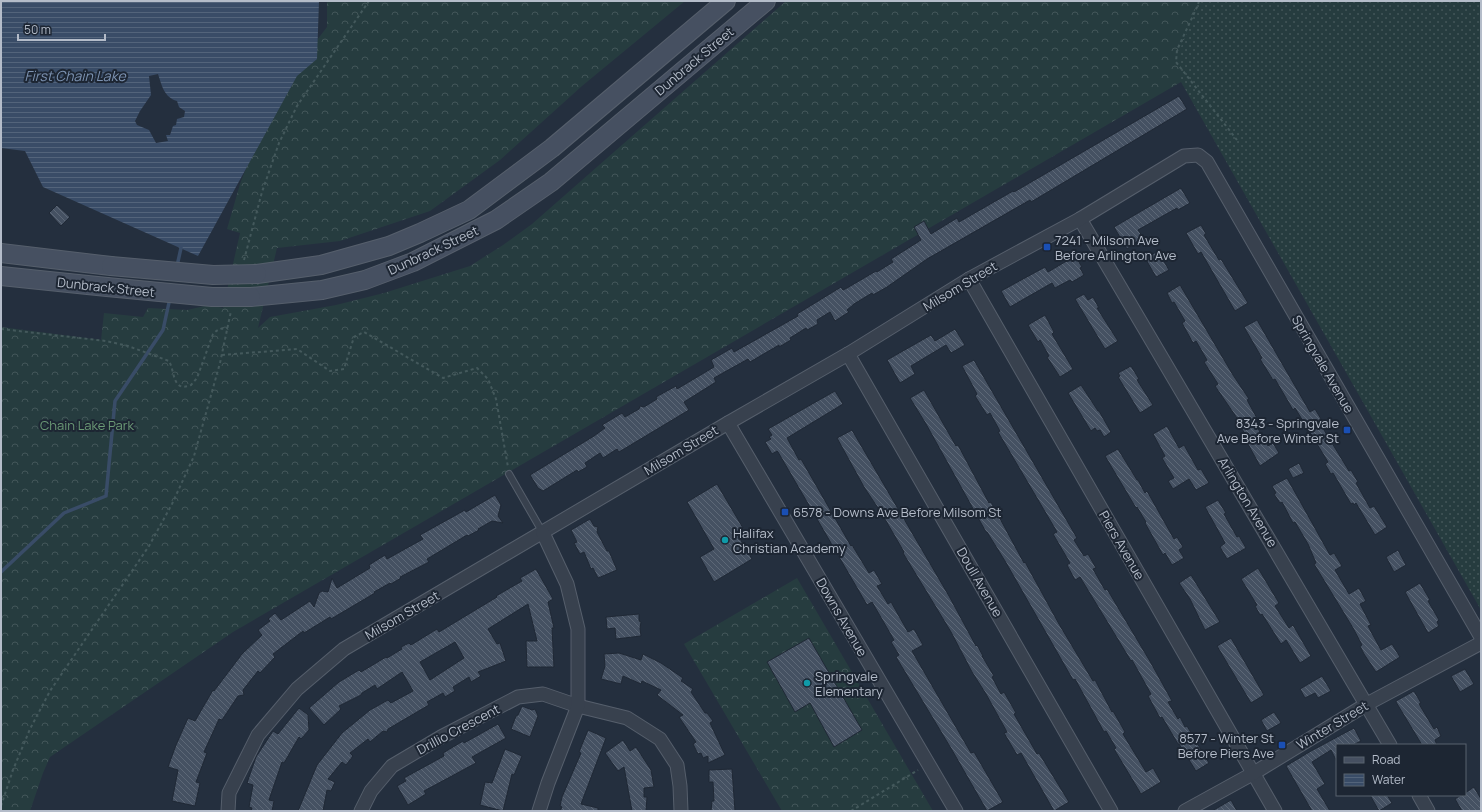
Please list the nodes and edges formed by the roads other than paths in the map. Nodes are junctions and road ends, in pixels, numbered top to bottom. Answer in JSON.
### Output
{"nodes":[{"id":1,"x":726,"y":1,"type":"edge"},
{"id":2,"x":766,"y":1,"type":"edge"},
{"id":3,"x":1198,"y":155,"type":"joint"},
{"id":4,"x":1080,"y":219,"type":"junction"},
{"id":5,"x":1,"y":253,"type":"edge"},
{"id":6,"x":1,"y":276,"type":"edge"},
{"id":7,"x":969,"y":279,"type":"junction"},
{"id":8,"x":848,"y":354,"type":"junction"},
{"id":9,"x":728,"y":423,"type":"junction"},
{"id":10,"x":509,"y":474,"type":"road end"},
{"id":11,"x":543,"y":533,"type":"junction"},
{"id":12,"x":1481,"y":637,"type":"edge"},
{"id":13,"x":1481,"y":643,"type":"edge"},
{"id":14,"x":1367,"y":704,"type":"junction"},
{"id":15,"x":578,"y":706,"type":"junction"},
{"id":16,"x":1389,"y":744,"type":"edge"},
{"id":17,"x":1254,"y":773,"type":"junction"},
{"id":18,"x":1420,"y":796,"type":"edge"},
{"id":19,"x":228,"y":811,"type":"edge"},
{"id":20,"x":361,"y":811,"type":"edge"},
{"id":21,"x":539,"y":811,"type":"edge"},
{"id":22,"x":681,"y":811,"type":"edge"},
{"id":23,"x":956,"y":811,"type":"edge"},
{"id":24,"x":1111,"y":811,"type":"edge"},
{"id":25,"x":1185,"y":811,"type":"edge"},
{"id":26,"x":1275,"y":811,"type":"edge"},
{"id":27,"x":1428,"y":811,"type":"edge"}],
"edges":[{"from":1,"to":5,"type":"main road","name":"Dunbrack Street","bridge":true},
{"from":2,"to":6,"type":"main road","name":"Dunbrack Street","bridge":true},
{"from":3,"to":4,"type":"street","name":"Milsom Street"},
{"from":3,"to":12,"type":"street","name":"Springvale Avenue"},
{"from":4,"to":7,"type":"street","name":"Milsom Street"},
{"from":4,"to":14,"type":"street","name":"Arlington Avenue"},
{"from":7,"to":8,"type":"street","name":"Milsom Street"},
{"from":7,"to":17,"type":"street","name":"Piers Avenue"},
{"from":8,"to":9,"type":"street","name":"Milsom Street"},
{"from":8,"to":24,"type":"street","name":"Doull Avenue"},
{"from":9,"to":11,"type":"street","name":"Milsom Street"},
{"from":9,"to":23,"type":"street","name":"Downs Avenue"},
{"from":10,"to":11,"type":"lane"},
{"from":11,"to":15,"type":"street"},
{"from":11,"to":19,"type":"street","name":"Milsom Street"},
{"from":13,"to":14,"type":"street","name":"Winter Street"},
{"from":14,"to":16,"type":"street","name":"Arlington Avenue"},
{"from":14,"to":17,"type":"street","name":"Winter Street"},
{"from":15,"to":20,"type":"street","name":"Drillio Crescent"},
{"from":15,"to":21,"type":"street"},
{"from":15,"to":22,"type":"street","name":"Drillio Crescent"},
{"from":17,"to":25,"type":"street","name":"Winter Street"},
{"from":17,"to":26,"type":"street","name":"Piers Avenue"},
{"from":18,"to":27,"type":"street"}]}
